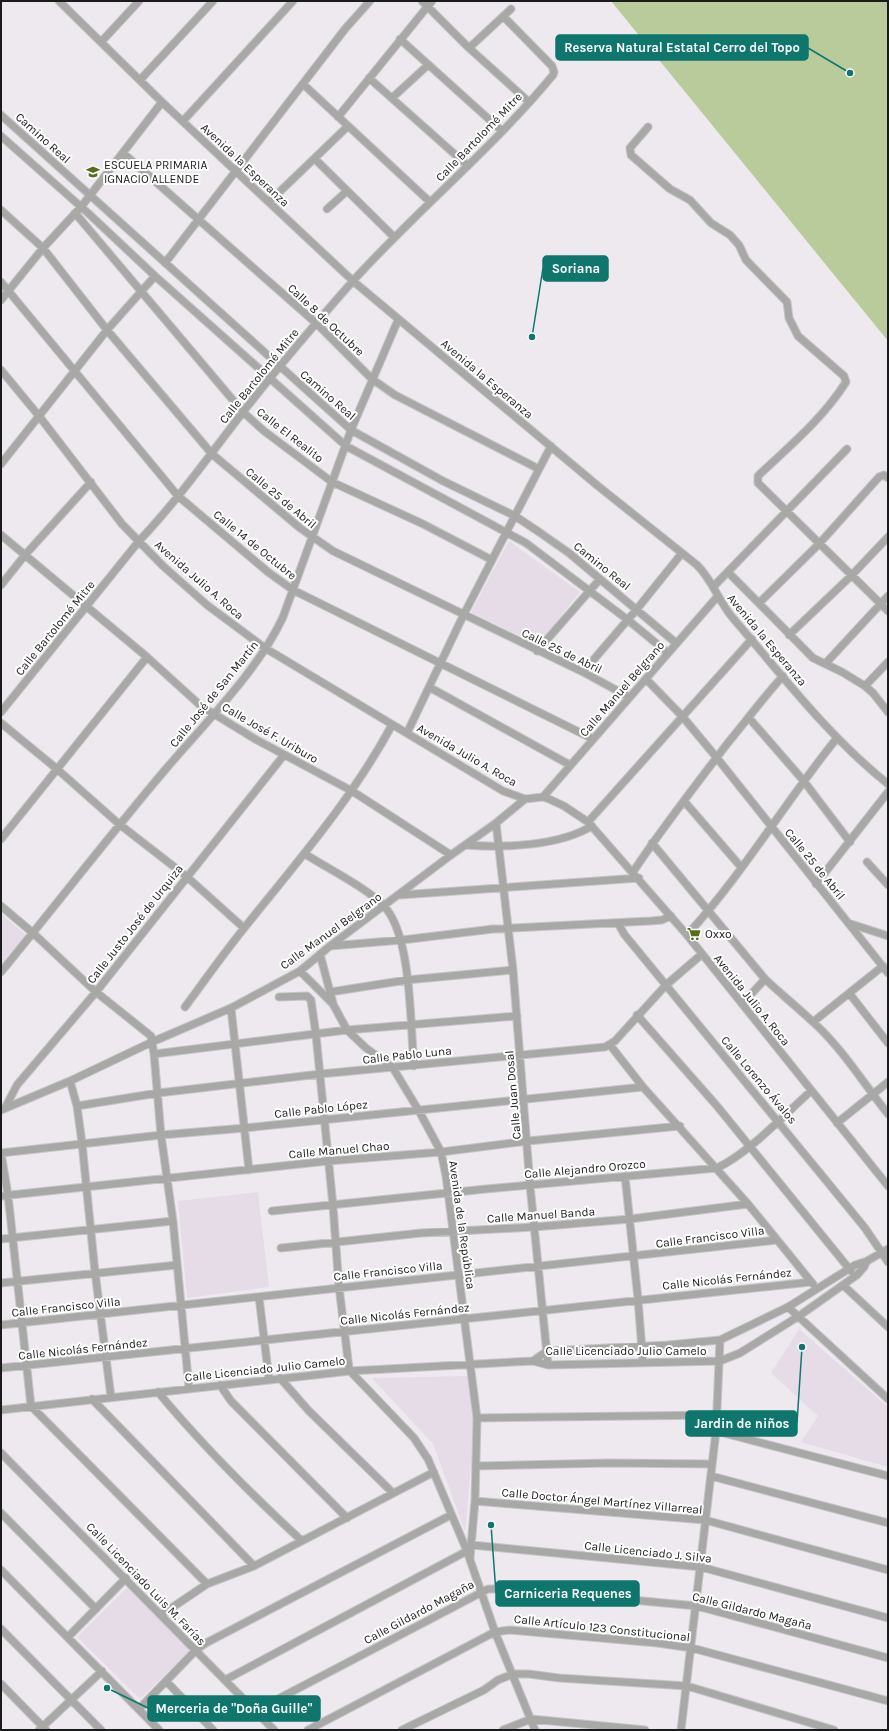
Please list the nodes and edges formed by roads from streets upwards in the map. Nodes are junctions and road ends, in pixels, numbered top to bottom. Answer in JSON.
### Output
{"nodes":[{"id":1,"x":139,"y":1,"type":"edge"},
{"id":2,"x":213,"y":1,"type":"edge"},
{"id":3,"x":293,"y":1,"type":"edge"},
{"id":4,"x":370,"y":1,"type":"edge"},
{"id":5,"x":422,"y":1,"type":"edge"},
{"id":6,"x":60,"y":2,"type":"edge"},
{"id":7,"x":430,"y":4,"type":"edge"},
{"id":8,"x":512,"y":9,"type":"dead end"},
{"id":9,"x":504,"y":16,"type":"junction"},
{"id":10,"x":400,"y":39,"type":"junction"},
{"id":11,"x":102,"y":41,"type":"junction"},
{"id":12,"x":469,"y":48,"type":"junction"},
{"id":13,"x":428,"y":65,"type":"junction"},
{"id":14,"x":369,"y":78,"type":"junction"},
{"id":15,"x":140,"y":80,"type":"junction"},
{"id":16,"x":303,"y":84,"type":"junction"},
{"id":17,"x":392,"y":98,"type":"junction"},
{"id":18,"x":162,"y":102,"type":"junction"},
{"id":19,"x":529,"y":102,"type":"junction"},
{"id":20,"x":1,"y":115,"type":"edge"},
{"id":21,"x":338,"y":117,"type":"junction"},
{"id":22,"x":183,"y":121,"type":"junction"},
{"id":23,"x":348,"y":127,"type":"junction"},
{"id":24,"x":648,"y":127,"type":"dead end"},
{"id":25,"x":502,"y":131,"type":"junction"},
{"id":26,"x":1,"y":136,"type":"edge"},
{"id":27,"x":123,"y":153,"type":"junction"},
{"id":28,"x":315,"y":158,"type":"junction"},
{"id":29,"x":468,"y":166,"type":"junction"},
{"id":30,"x":237,"y":171,"type":"junction"},
{"id":31,"x":347,"y":191,"type":"junction"},
{"id":32,"x":90,"y":195,"type":"junction"},
{"id":33,"x":269,"y":202,"type":"junction"},
{"id":34,"x":430,"y":202,"type":"junction"},
{"id":35,"x":81,"y":207,"type":"junction"},
{"id":36,"x":326,"y":209,"type":"dead end"},
{"id":37,"x":1,"y":210,"type":"edge"},
{"id":38,"x":75,"y":213,"type":"junction"},
{"id":39,"x":198,"y":219,"type":"junction"},
{"id":40,"x":394,"y":237,"type":"junction"},
{"id":41,"x":43,"y":248,"type":"junction"},
{"id":42,"x":165,"y":263,"type":"junction"},
{"id":43,"x":155,"y":276,"type":"junction"},
{"id":44,"x":353,"y":281,"type":"junction"},
{"id":45,"x":1,"y":282,"type":"edge"},
{"id":46,"x":8,"y":290,"type":"junction"},
{"id":47,"x":141,"y":291,"type":"junction"},
{"id":48,"x":1,"y":300,"type":"edge"},
{"id":49,"x":398,"y":320,"type":"junction"},
{"id":50,"x":316,"y":323,"type":"junction"},
{"id":51,"x":107,"y":330,"type":"junction"},
{"id":52,"x":280,"y":367,"type":"junction"},
{"id":53,"x":1,"y":370,"type":"edge"},
{"id":54,"x":75,"y":372,"type":"junction"},
{"id":55,"x":271,"y":378,"type":"junction"},
{"id":56,"x":372,"y":379,"type":"junction"},
{"id":57,"x":243,"y":412,"type":"junction"},
{"id":58,"x":39,"y":416,"type":"junction"},
{"id":59,"x":351,"y":430,"type":"junction"},
{"id":60,"x":346,"y":446,"type":"junction"},
{"id":61,"x":551,"y":446,"type":"junction"},
{"id":62,"x":847,"y":449,"type":"dead end"},
{"id":63,"x":212,"y":454,"type":"junction"},
{"id":64,"x":1,"y":464,"type":"edge"},
{"id":65,"x":539,"y":469,"type":"junction"},
{"id":66,"x":886,"y":477,"type":"edge"},
{"id":67,"x":91,"y":482,"type":"junction"},
{"id":68,"x":332,"y":482,"type":"junction"},
{"id":69,"x":178,"y":496,"type":"junction"},
{"id":70,"x":786,"y":511,"type":"junction"},
{"id":71,"x":515,"y":516,"type":"junction"},
{"id":72,"x":506,"y":531,"type":"junction"},
{"id":73,"x":1,"y":535,"type":"edge"},
{"id":74,"x":312,"y":537,"type":"junction"},
{"id":75,"x":888,"y":537,"type":"edge"},
{"id":76,"x":139,"y":541,"type":"junction"},
{"id":77,"x":819,"y":544,"type":"junction"},
{"id":78,"x":682,"y":553,"type":"junction"},
{"id":79,"x":25,"y":555,"type":"junction"},
{"id":80,"x":492,"y":560,"type":"junction"},
{"id":81,"x":728,"y":572,"type":"junction"},
{"id":82,"x":851,"y":576,"type":"junction"},
{"id":83,"x":600,"y":579,"type":"junction"},
{"id":84,"x":1,"y":585,"type":"edge"},
{"id":85,"x":714,"y":586,"type":"junction"},
{"id":86,"x":293,"y":590,"type":"junction"},
{"id":87,"x":590,"y":590,"type":"junction"},
{"id":88,"x":888,"y":596,"type":"edge"},
{"id":89,"x":717,"y":597,"type":"junction"},
{"id":90,"x":759,"y":603,"type":"junction"},
{"id":91,"x":880,"y":604,"type":"junction"},
{"id":92,"x":87,"y":606,"type":"junction"},
{"id":93,"x":637,"y":609,"type":"junction"},
{"id":94,"x":888,"y":611,"type":"edge"},
{"id":95,"x":464,"y":614,"type":"junction"},
{"id":96,"x":628,"y":620,"type":"junction"},
{"id":97,"x":789,"y":635,"type":"junction"},
{"id":98,"x":752,"y":639,"type":"junction"},
{"id":99,"x":676,"y":644,"type":"junction"},
{"id":100,"x":265,"y":648,"type":"junction"},
{"id":101,"x":537,"y":650,"type":"junction"},
{"id":102,"x":668,"y":653,"type":"junction"},
{"id":103,"x":147,"y":657,"type":"junction"},
{"id":104,"x":441,"y":662,"type":"junction"},
{"id":105,"x":888,"y":662,"type":"edge"},
{"id":106,"x":825,"y":664,"type":"junction"},
{"id":107,"x":582,"y":672,"type":"junction"},
{"id":108,"x":783,"y":676,"type":"junction"},
{"id":109,"x":646,"y":679,"type":"junction"},
{"id":110,"x":429,"y":686,"type":"junction"},
{"id":111,"x":865,"y":686,"type":"junction"},
{"id":112,"x":629,"y":697,"type":"junction"},
{"id":113,"x":1,"y":712,"type":"edge"},
{"id":114,"x":888,"y":712,"type":"edge"},
{"id":115,"x":213,"y":714,"type":"junction"},
{"id":116,"x":682,"y":716,"type":"junction"},
{"id":117,"x":749,"y":718,"type":"junction"},
{"id":118,"x":1,"y":723,"type":"edge"},
{"id":119,"x":392,"y":725,"type":"junction"},
{"id":120,"x":407,"y":733,"type":"junction"},
{"id":121,"x":836,"y":738,"type":"junction"},
{"id":122,"x":593,"y":739,"type":"junction"},
{"id":123,"x":284,"y":755,"type":"junction"},
{"id":124,"x":717,"y":758,"type":"junction"},
{"id":125,"x":570,"y":765,"type":"junction"},
{"id":126,"x":57,"y":769,"type":"junction"},
{"id":127,"x":803,"y":780,"type":"junction"},
{"id":128,"x":888,"y":784,"type":"edge"},
{"id":129,"x":352,"y":792,"type":"junction"},
{"id":130,"x":888,"y":792,"type":"edge"},
{"id":131,"x":543,"y":797,"type":"junction"},
{"id":132,"x":525,"y":799,"type":"junction"},
{"id":133,"x":684,"y":801,"type":"junction"},
{"id":134,"x":496,"y":823,"type":"junction"},
{"id":135,"x":120,"y":824,"type":"junction"},
{"id":136,"x":590,"y":824,"type":"junction"},
{"id":137,"x":771,"y":827,"type":"junction"},
{"id":138,"x":1,"y":839,"type":"edge"},
{"id":139,"x":850,"y":842,"type":"junction"},
{"id":140,"x":652,"y":843,"type":"junction"},
{"id":141,"x":466,"y":845,"type":"junction"},
{"id":142,"x":498,"y":845,"type":"junction"},
{"id":143,"x":305,"y":854,"type":"junction"},
{"id":144,"x":451,"y":854,"type":"junction"},
{"id":145,"x":867,"y":862,"type":"dead end"},
{"id":146,"x":741,"y":867,"type":"junction"},
{"id":147,"x":633,"y":872,"type":"junction"},
{"id":148,"x":186,"y":876,"type":"junction"},
{"id":149,"x":638,"y":878,"type":"junction"},
{"id":150,"x":816,"y":884,"type":"junction"},
{"id":151,"x":888,"y":885,"type":"edge"},
{"id":152,"x":503,"y":887,"type":"junction"},
{"id":153,"x":400,"y":895,"type":"junction"},
{"id":154,"x":1,"y":906,"type":"edge"},
{"id":155,"x":384,"y":906,"type":"junction"},
{"id":156,"x":709,"y":910,"type":"junction"},
{"id":157,"x":671,"y":916,"type":"junction"},
{"id":158,"x":618,"y":923,"type":"junction"},
{"id":159,"x":848,"y":923,"type":"junction"},
{"id":160,"x":244,"y":928,"type":"junction"},
{"id":161,"x":509,"y":928,"type":"junction"},
{"id":162,"x":33,"y":933,"type":"junction"},
{"id":163,"x":687,"y":934,"type":"junction"},
{"id":164,"x":888,"y":936,"type":"edge"},
{"id":165,"x":402,"y":940,"type":"junction"},
{"id":166,"x":330,"y":946,"type":"junction"},
{"id":167,"x":320,"y":954,"type":"junction"},
{"id":168,"x":702,"y":954,"type":"junction"},
{"id":169,"x":883,"y":966,"type":"junction"},
{"id":170,"x":513,"y":970,"type":"junction"},
{"id":171,"x":300,"y":971,"type":"junction"},
{"id":172,"x":1,"y":972,"type":"edge"},
{"id":173,"x":888,"y":973,"type":"edge"},
{"id":174,"x":766,"y":979,"type":"junction"},
{"id":175,"x":407,"y":980,"type":"junction"},
{"id":176,"x":666,"y":985,"type":"junction"},
{"id":177,"x":96,"y":992,"type":"junction"},
{"id":178,"x":330,"y":992,"type":"junction"},
{"id":179,"x":849,"y":994,"type":"junction"},
{"id":180,"x":279,"y":997,"type":"dead end"},
{"id":181,"x":333,"y":1004,"type":"junction"},
{"id":182,"x":742,"y":1004,"type":"junction"},
{"id":183,"x":185,"y":1007,"type":"dead end"},
{"id":184,"x":231,"y":1008,"type":"junction"},
{"id":185,"x":637,"y":1015,"type":"junction"},
{"id":186,"x":517,"y":1016,"type":"junction"},
{"id":187,"x":813,"y":1022,"type":"junction"},
{"id":188,"x":410,"y":1025,"type":"junction"},
{"id":189,"x":346,"y":1030,"type":"junction"},
{"id":190,"x":316,"y":1035,"type":"junction"},
{"id":191,"x":152,"y":1042,"type":"junction"},
{"id":192,"x":236,"y":1043,"type":"junction"},
{"id":193,"x":888,"y":1043,"type":"edge"},
{"id":194,"x":610,"y":1045,"type":"junction"},
{"id":195,"x":154,"y":1054,"type":"junction"},
{"id":196,"x":520,"y":1054,"type":"junction"},
{"id":197,"x":414,"y":1066,"type":"junction"},
{"id":198,"x":393,"y":1068,"type":"junction"},
{"id":199,"x":320,"y":1074,"type":"junction"},
{"id":200,"x":70,"y":1081,"type":"junction"},
{"id":201,"x":888,"y":1082,"type":"edge"},
{"id":202,"x":240,"y":1083,"type":"junction"},
{"id":203,"x":643,"y":1087,"type":"junction"},
{"id":204,"x":811,"y":1091,"type":"junction"},
{"id":205,"x":158,"y":1093,"type":"junction"},
{"id":206,"x":873,"y":1095,"type":"junction"},
{"id":207,"x":524,"y":1100,"type":"junction"},
{"id":208,"x":77,"y":1106,"type":"junction"},
{"id":209,"x":3,"y":1109,"type":"edge"},
{"id":210,"x":419,"y":1110,"type":"junction"},
{"id":211,"x":888,"y":1114,"type":"edge"},
{"id":212,"x":323,"y":1120,"type":"junction"},
{"id":213,"x":778,"y":1120,"type":"junction"},
{"id":214,"x":837,"y":1123,"type":"junction"},
{"id":215,"x":680,"y":1126,"type":"junction"},
{"id":216,"x":245,"y":1128,"type":"junction"},
{"id":217,"x":162,"y":1135,"type":"junction"},
{"id":218,"x":528,"y":1141,"type":"junction"},
{"id":219,"x":82,"y":1144,"type":"junction"},
{"id":220,"x":748,"y":1147,"type":"junction"},
{"id":221,"x":441,"y":1152,"type":"junction"},
{"id":222,"x":1,"y":1153,"type":"edge"},
{"id":223,"x":328,"y":1161,"type":"junction"},
{"id":224,"x":717,"y":1168,"type":"junction"},
{"id":225,"x":249,"y":1170,"type":"junction"},
{"id":226,"x":624,"y":1176,"type":"junction"},
{"id":227,"x":168,"y":1178,"type":"junction"},
{"id":228,"x":530,"y":1185,"type":"junction"},
{"id":229,"x":888,"y":1186,"type":"edge"},
{"id":230,"x":87,"y":1187,"type":"junction"},
{"id":231,"x":447,"y":1193,"type":"junction"},
{"id":232,"x":4,"y":1195,"type":"edge"},
{"id":233,"x":748,"y":1204,"type":"junction"},
{"id":234,"x":334,"y":1206,"type":"junction"},
{"id":235,"x":272,"y":1211,"type":"dead end"},
{"id":236,"x":630,"y":1219,"type":"junction"},
{"id":237,"x":173,"y":1221,"type":"junction"},
{"id":238,"x":534,"y":1228,"type":"junction"},
{"id":239,"x":92,"y":1230,"type":"junction"},
{"id":240,"x":452,"y":1232,"type":"junction"},
{"id":241,"x":11,"y":1238,"type":"junction"},
{"id":242,"x":1,"y":1239,"type":"edge"},
{"id":243,"x":778,"y":1240,"type":"junction"},
{"id":244,"x":336,"y":1243,"type":"junction"},
{"id":245,"x":281,"y":1248,"type":"dead end"},
{"id":246,"x":885,"y":1250,"type":"edge"},
{"id":247,"x":633,"y":1257,"type":"junction"},
{"id":248,"x":867,"y":1261,"type":"junction"},
{"id":249,"x":888,"y":1262,"type":"edge"},
{"id":250,"x":177,"y":1264,"type":"junction"},
{"id":251,"x":538,"y":1266,"type":"junction"},
{"id":252,"x":849,"y":1268,"type":"junction"},
{"id":253,"x":95,"y":1272,"type":"junction"},
{"id":254,"x":857,"y":1275,"type":"junction"},
{"id":255,"x":458,"y":1276,"type":"junction"},
{"id":256,"x":17,"y":1281,"type":"junction"},
{"id":257,"x":811,"y":1282,"type":"junction"},
{"id":258,"x":1,"y":1283,"type":"edge"},
{"id":259,"x":843,"y":1284,"type":"junction"},
{"id":260,"x":340,"y":1287,"type":"junction"},
{"id":261,"x":817,"y":1289,"type":"junction"},
{"id":262,"x":259,"y":1297,"type":"junction"},
{"id":263,"x":638,"y":1299,"type":"junction"},
{"id":264,"x":180,"y":1306,"type":"junction"},
{"id":265,"x":788,"y":1307,"type":"junction"},
{"id":266,"x":543,"y":1310,"type":"junction"},
{"id":267,"x":100,"y":1316,"type":"junction"},
{"id":268,"x":799,"y":1316,"type":"junction"},
{"id":269,"x":464,"y":1319,"type":"junction"},
{"id":270,"x":22,"y":1323,"type":"junction"},
{"id":271,"x":1,"y":1325,"type":"edge"},
{"id":272,"x":888,"y":1327,"type":"edge"},
{"id":273,"x":344,"y":1332,"type":"junction"},
{"id":274,"x":264,"y":1340,"type":"junction"},
{"id":275,"x":720,"y":1340,"type":"junction"},
{"id":276,"x":642,"y":1346,"type":"junction"},
{"id":277,"x":185,"y":1349,"type":"junction"},
{"id":278,"x":547,"y":1351,"type":"junction"},
{"id":279,"x":106,"y":1358,"type":"junction"},
{"id":280,"x":533,"y":1361,"type":"junction"},
{"id":281,"x":720,"y":1361,"type":"junction"},
{"id":282,"x":643,"y":1363,"type":"junction"},
{"id":283,"x":471,"y":1365,"type":"junction"},
{"id":284,"x":548,"y":1365,"type":"junction"},
{"id":285,"x":27,"y":1366,"type":"junction"},
{"id":286,"x":1,"y":1368,"type":"edge"},
{"id":287,"x":350,"y":1371,"type":"junction"},
{"id":288,"x":280,"y":1378,"type":"junction"},
{"id":289,"x":269,"y":1379,"type":"junction"},
{"id":290,"x":220,"y":1385,"type":"junction"},
{"id":291,"x":189,"y":1388,"type":"junction"},
{"id":292,"x":158,"y":1392,"type":"junction"},
{"id":293,"x":111,"y":1396,"type":"junction"},
{"id":294,"x":92,"y":1399,"type":"junction"},
{"id":295,"x":888,"y":1399,"type":"edge"},
{"id":296,"x":31,"y":1406,"type":"junction"},
{"id":297,"x":1,"y":1410,"type":"edge"},
{"id":298,"x":717,"y":1415,"type":"junction"},
{"id":299,"x":477,"y":1418,"type":"junction"},
{"id":300,"x":716,"y":1431,"type":"junction"},
{"id":301,"x":1,"y":1453,"type":"edge"},
{"id":302,"x":712,"y":1464,"type":"junction"},
{"id":303,"x":477,"y":1466,"type":"junction"},
{"id":304,"x":434,"y":1472,"type":"junction"},
{"id":305,"x":711,"y":1476,"type":"junction"},
{"id":306,"x":888,"y":1476,"type":"edge"},
{"id":307,"x":393,"y":1493,"type":"junction"},
{"id":308,"x":475,"y":1501,"type":"junction"},
{"id":309,"x":1,"y":1513,"type":"edge"},
{"id":310,"x":451,"y":1514,"type":"junction"},
{"id":311,"x":347,"y":1518,"type":"junction"},
{"id":312,"x":706,"y":1520,"type":"junction"},
{"id":313,"x":888,"y":1522,"type":"edge"},
{"id":314,"x":302,"y":1541,"type":"junction"},
{"id":315,"x":472,"y":1545,"type":"junction"},
{"id":316,"x":467,"y":1552,"type":"junction"},
{"id":317,"x":469,"y":1559,"type":"junction"},
{"id":318,"x":254,"y":1566,"type":"junction"},
{"id":319,"x":702,"y":1567,"type":"junction"},
{"id":320,"x":1,"y":1570,"type":"edge"},
{"id":321,"x":888,"y":1570,"type":"edge"},
{"id":322,"x":126,"y":1578,"type":"junction"},
{"id":323,"x":207,"y":1584,"type":"junction"},
{"id":324,"x":480,"y":1592,"type":"junction"},
{"id":325,"x":697,"y":1606,"type":"junction"},
{"id":326,"x":96,"y":1609,"type":"junction"},
{"id":327,"x":161,"y":1615,"type":"junction"},
{"id":328,"x":888,"y":1618,"type":"edge"},
{"id":329,"x":1,"y":1629,"type":"edge"},
{"id":330,"x":495,"y":1632,"type":"junction"},
{"id":331,"x":68,"y":1637,"type":"junction"},
{"id":332,"x":692,"y":1648,"type":"junction"},
{"id":333,"x":196,"y":1650,"type":"junction"},
{"id":334,"x":888,"y":1658,"type":"edge"},
{"id":335,"x":102,"y":1671,"type":"junction"},
{"id":336,"x":513,"y":1674,"type":"junction"},
{"id":337,"x":225,"y":1680,"type":"junction"},
{"id":338,"x":166,"y":1681,"type":"junction"},
{"id":339,"x":1,"y":1684,"type":"edge"},
{"id":340,"x":687,"y":1686,"type":"junction"},
{"id":341,"x":71,"y":1700,"type":"junction"},
{"id":342,"x":888,"y":1701,"type":"edge"},
{"id":343,"x":139,"y":1709,"type":"junction"},
{"id":344,"x":255,"y":1711,"type":"junction"},
{"id":345,"x":531,"y":1719,"type":"junction"},
{"id":346,"x":43,"y":1729,"type":"edge"},
{"id":347,"x":101,"y":1730,"type":"edge"},
{"id":348,"x":159,"y":1730,"type":"edge"},
{"id":349,"x":213,"y":1730,"type":"edge"},
{"id":350,"x":274,"y":1730,"type":"edge"},
{"id":351,"x":308,"y":1730,"type":"edge"},
{"id":352,"x":402,"y":1730,"type":"edge"},
{"id":353,"x":504,"y":1730,"type":"edge"},
{"id":354,"x":535,"y":1730,"type":"edge"},
{"id":355,"x":645,"y":1730,"type":"edge"},
{"id":356,"x":681,"y":1730,"type":"edge"},
{"id":357,"x":834,"y":1730,"type":"edge"}],
"edges":[{"from":1,"to":11,"type":"street"},
{"from":2,"to":15,"type":"street"},
{"from":3,"to":22,"type":"street"},
{"from":4,"to":16,"type":"street"},
{"from":5,"to":7,"type":"street"},
{"from":6,"to":11,"type":"street","name":"Avenida la Esperanza"},
{"from":7,"to":10,"type":"street"},
{"from":7,"to":12,"type":"street"},
{"from":8,"to":9,"type":"street"},
{"from":9,"to":12,"type":"street"},
{"from":9,"to":19,"type":"street","name":"Calle Bartolomé Mitre"},
{"from":10,"to":13,"type":"street"},
{"from":10,"to":14,"type":"street"},
{"from":11,"to":15,"type":"street","name":"Avenida la Esperanza"},
{"from":12,"to":19,"type":"street"},
{"from":13,"to":17,"type":"street"},
{"from":13,"to":25,"type":"street"},
{"from":14,"to":17,"type":"street"},
{"from":14,"to":21,"type":"street"},
{"from":15,"to":18,"type":"street","name":"Avenida la Esperanza"},
{"from":16,"to":21,"type":"street"},
{"from":16,"to":30,"type":"street"},
{"from":17,"to":29,"type":"street"},
{"from":18,"to":22,"type":"street","name":"Avenida la Esperanza"},
{"from":18,"to":27,"type":"street"},
{"from":19,"to":25,"type":"street","name":"Calle Bartolomé Mitre"},
{"from":20,"to":32,"type":"street","name":"Camino Real"},
{"from":21,"to":23,"type":"street"},
{"from":22,"to":30,"type":"street","name":"Avenida la Esperanza"},
{"from":23,"to":28,"type":"street"},
{"from":23,"to":34,"type":"street"},
{"from":24,"to":70,"type":"street"},
{"from":25,"to":29,"type":"street","name":"Calle Bartolomé Mitre"},
{"from":26,"to":35,"type":"street","name":"Camino Real"},
{"from":27,"to":32,"type":"street"},
{"from":27,"to":39,"type":"street","name":"Calle 8 de Octubre"},
{"from":28,"to":31,"type":"street"},
{"from":28,"to":33,"type":"street"},
{"from":29,"to":34,"type":"street","name":"Calle Bartolomé Mitre"},
{"from":30,"to":33,"type":"street","name":"Avenida la Esperanza"},
{"from":30,"to":39,"type":"street"},
{"from":31,"to":36,"type":"street"},
{"from":31,"to":40,"type":"street"},
{"from":32,"to":35,"type":"street"},
{"from":32,"to":42,"type":"street","name":"Camino Real"},
{"from":33,"to":44,"type":"street","name":"Avenida la Esperanza"},
{"from":34,"to":40,"type":"street","name":"Calle Bartolomé Mitre"},
{"from":35,"to":38,"type":"street"},
{"from":35,"to":43,"type":"street","name":"Camino Real"},
{"from":37,"to":41,"type":"street","name":"Calle 25 de Abril"},
{"from":38,"to":41,"type":"street"},
{"from":38,"to":47,"type":"street","name":"Calle El Realito"},
{"from":39,"to":42,"type":"street"},
{"from":39,"to":50,"type":"street","name":"Calle 8 de Octubre"},
{"from":40,"to":44,"type":"street","name":"Calle Bartolomé Mitre"},
{"from":41,"to":46,"type":"street"},
{"from":41,"to":51,"type":"street","name":"Calle 25 de Abril"},
{"from":42,"to":52,"type":"street","name":"Camino Real"},
{"from":43,"to":47,"type":"street"},
{"from":43,"to":55,"type":"street","name":"Camino Real"},
{"from":44,"to":49,"type":"street","name":"Avenida la Esperanza"},
{"from":44,"to":50,"type":"street","name":"Calle Bartolomé Mitre"},
{"from":45,"to":46,"type":"street","name":"Calle 14 de Octubre"},
{"from":46,"to":48,"type":"street"},
{"from":46,"to":54,"type":"street","name":"Calle 14 de Octubre"},
{"from":47,"to":51,"type":"street"},
{"from":47,"to":57,"type":"street","name":"Calle El Realito"},
{"from":49,"to":56,"type":"street","name":"Calle José de San Martín"},
{"from":49,"to":61,"type":"street","name":"Avenida la Esperanza"},
{"from":50,"to":52,"type":"street","name":"Calle Bartolomé Mitre"},
{"from":50,"to":56,"type":"street","name":"Calle 8 de Octubre"},
{"from":51,"to":54,"type":"street"},
{"from":51,"to":63,"type":"street","name":"Calle 25 de Abril"},
{"from":52,"to":55,"type":"street","name":"Calle Bartolomé Mitre"},
{"from":52,"to":59,"type":"street","name":"Camino Real"},
{"from":53,"to":58,"type":"street","name":"Avenida Julio A. Roca"},
{"from":54,"to":58,"type":"street"},
{"from":54,"to":69,"type":"street","name":"Calle 14 de Octubre"},
{"from":55,"to":57,"type":"street","name":"Calle Bartolomé Mitre"},
{"from":55,"to":60,"type":"street","name":"Camino Real"},
{"from":56,"to":59,"type":"street","name":"Calle José de San Martín"},
{"from":56,"to":65,"type":"street","name":"Calle 8 de Octubre"},
{"from":57,"to":63,"type":"street","name":"Calle Bartolomé Mitre"},
{"from":57,"to":68,"type":"street","name":"Calle El Realito"},
{"from":58,"to":64,"type":"street"},
{"from":58,"to":67,"type":"street","name":"Avenida Julio A. Roca"},
{"from":59,"to":60,"type":"street","name":"Calle José de San Martín"},
{"from":59,"to":71,"type":"street","name":"Camino Real"},
{"from":60,"to":68,"type":"street","name":"Calle José de San Martín"},
{"from":60,"to":72,"type":"street","name":"Camino Real"},
{"from":61,"to":65,"type":"street"},
{"from":61,"to":78,"type":"street","name":"Avenida la Esperanza"},
{"from":62,"to":70,"type":"street"},
{"from":63,"to":69,"type":"street","name":"Calle Bartolomé Mitre"},
{"from":63,"to":74,"type":"street","name":"Calle 25 de Abril"},
{"from":65,"to":71,"type":"street"},
{"from":66,"to":77,"type":"street"},
{"from":67,"to":76,"type":"street","name":"Avenida Julio A. Roca"},
{"from":67,"to":79,"type":"street"},
{"from":68,"to":74,"type":"street","name":"Calle José de San Martín"},
{"from":68,"to":80,"type":"street","name":"Calle El Realito"},
{"from":69,"to":76,"type":"street","name":"Calle Bartolomé Mitre"},
{"from":69,"to":86,"type":"street","name":"Calle 14 de Octubre"},
{"from":70,"to":77,"type":"street"},
{"from":70,"to":81,"type":"street"},
{"from":71,"to":72,"type":"street"},
{"from":71,"to":83,"type":"street","name":"Camino Real"},
{"from":72,"to":80,"type":"street"},
{"from":72,"to":87,"type":"street","name":"Camino Real"},
{"from":73,"to":79,"type":"street","name":"Calle José F. Uriburo"},
{"from":74,"to":86,"type":"street","name":"Calle José de San Martín"},
{"from":74,"to":95,"type":"street","name":"Calle 25 de Abril"},
{"from":75,"to":82,"type":"street"},
{"from":76,"to":92,"type":"street","name":"Calle Bartolomé Mitre"},
{"from":76,"to":100,"type":"street","name":"Avenida Julio A. Roca"},
{"from":77,"to":82,"type":"street"},
{"from":77,"to":90,"type":"street"},
{"from":78,"to":85,"type":"street","name":"Avenida la Esperanza"},
{"from":78,"to":93,"type":"street"},
{"from":79,"to":84,"type":"street"},
{"from":79,"to":92,"type":"street","name":"Calle José F. Uriburo"},
{"from":80,"to":95,"type":"street"},
{"from":81,"to":85,"type":"street"},
{"from":81,"to":90,"type":"street"},
{"from":82,"to":91,"type":"street"},
{"from":82,"to":97,"type":"street"},
{"from":83,"to":87,"type":"street"},
{"from":83,"to":93,"type":"street","name":"Camino Real"},
{"from":85,"to":89,"type":"street","name":"Avenida la Esperanza"},
{"from":86,"to":100,"type":"street","name":"Calle José de San Martín"},
{"from":86,"to":104,"type":"street","name":"Calle 14 de Octubre"},
{"from":87,"to":96,"type":"street","name":"Camino Real"},
{"from":87,"to":101,"type":"street"},
{"from":88,"to":91,"type":"street"},
{"from":89,"to":98,"type":"street","name":"Avenida la Esperanza"},
{"from":89,"to":99,"type":"street","name":"Calle Manuel Belgrano"},
{"from":90,"to":97,"type":"street"},
{"from":91,"to":94,"type":"street"},
{"from":91,"to":106,"type":"street"},
{"from":92,"to":103,"type":"street","name":"Calle José F. Uriburo"},
{"from":92,"to":113,"type":"street","name":"Calle Bartolomé Mitre"},
{"from":93,"to":96,"type":"street"},
{"from":93,"to":99,"type":"street","name":"Camino Real"},
{"from":95,"to":101,"type":"street","name":"Calle 25 de Abril"},
{"from":95,"to":104,"type":"street"},
{"from":96,"to":102,"type":"street","name":"Camino Real"},
{"from":96,"to":107,"type":"street"},
{"from":97,"to":106,"type":"street"},
{"from":98,"to":108,"type":"street","name":"Avenida la Esperanza"},
{"from":98,"to":116,"type":"street"},
{"from":99,"to":102,"type":"street","name":"Calle Manuel Belgrano"},
{"from":100,"to":115,"type":"street","name":"Calle José de San Martín"},
{"from":100,"to":119,"type":"street","name":"Avenida Julio A. Roca"},
{"from":101,"to":107,"type":"street","name":"Calle 25 de Abril"},
{"from":102,"to":109,"type":"street","name":"Calle Manuel Belgrano"},
{"from":103,"to":115,"type":"street","name":"Calle José F. Uriburo"},
{"from":103,"to":126,"type":"street"},
{"from":104,"to":110,"type":"street"},
{"from":104,"to":122,"type":"street","name":"Calle 14 de Octubre"},
{"from":105,"to":111,"type":"street"},
{"from":106,"to":111,"type":"street"},
{"from":107,"to":112,"type":"street","name":"Calle 25 de Abril"},
{"from":108,"to":117,"type":"street"},
{"from":108,"to":121,"type":"street","name":"Avenida la Esperanza"},
{"from":109,"to":112,"type":"street","name":"Calle Manuel Belgrano"},
{"from":109,"to":116,"type":"street","name":"Calle 25 de Abril"},
{"from":110,"to":120,"type":"street"},
{"from":110,"to":125,"type":"street"},
{"from":111,"to":114,"type":"street"},
{"from":112,"to":122,"type":"street","name":"Calle Manuel Belgrano"},
{"from":115,"to":123,"type":"street","name":"Calle José F. Uriburo"},
{"from":115,"to":135,"type":"street","name":"Calle José de San Martín"},
{"from":116,"to":124,"type":"street","name":"Calle 25 de Abril"},
{"from":116,"to":136,"type":"street"},
{"from":117,"to":124,"type":"street"},
{"from":117,"to":127,"type":"street"},
{"from":118,"to":126,"type":"street"},
{"from":119,"to":120,"type":"street","name":"Avenida Julio A. Roca"},
{"from":119,"to":129,"type":"street"},
{"from":120,"to":132,"type":"street","name":"Avenida Julio A. Roca"},
{"from":121,"to":127,"type":"street"},
{"from":121,"to":128,"type":"street","name":"Avenida la Esperanza"},
{"from":122,"to":125,"type":"street","name":"Calle Manuel Belgrano"},
{"from":123,"to":129,"type":"street","name":"Calle José F. Uriburo"},
{"from":123,"to":148,"type":"street","name":"Calle Justo José de Urquiza"},
{"from":124,"to":133,"type":"street"},
{"from":124,"to":137,"type":"street","name":"Calle 25 de Abril"},
{"from":125,"to":131,"type":"street","name":"Calle Manuel Belgrano"},
{"from":126,"to":135,"type":"street"},
{"from":126,"to":138,"type":"street"},
{"from":127,"to":137,"type":"street"},
{"from":127,"to":139,"type":"street"},
{"from":129,"to":143,"type":"street"},
{"from":129,"to":144,"type":"street","name":"Calle José F. Uriburo"},
{"from":130,"to":139,"type":"street"},
{"from":131,"to":132,"type":"street","name":"Avenida Julio A. Roca"},
{"from":131,"to":136,"type":"street","name":"Avenida Julio A. Roca"},
{"from":132,"to":134,"type":"street","name":"Calle Manuel Belgrano"},
{"from":133,"to":140,"type":"street"},
{"from":133,"to":146,"type":"street"},
{"from":134,"to":141,"type":"street","name":"Calle Manuel Belgrano"},
{"from":134,"to":142,"type":"street","name":"Calle Juan Dosal"},
{"from":135,"to":148,"type":"street"},
{"from":135,"to":162,"type":"street","name":"Calle José de San Martín"},
{"from":136,"to":142,"type":"street"},
{"from":136,"to":147,"type":"street","name":"Avenida Julio A. Roca"},
{"from":137,"to":146,"type":"street"},
{"from":137,"to":150,"type":"street","name":"Calle 25 de Abril"},
{"from":139,"to":150,"type":"street"},
{"from":140,"to":147,"type":"street"},
{"from":140,"to":156,"type":"street"},
{"from":141,"to":142,"type":"street"},
{"from":141,"to":144,"type":"street","name":"Calle Manuel Belgrano"},
{"from":142,"to":152,"type":"street","name":"Calle Juan Dosal"},
{"from":143,"to":155,"type":"street"},
{"from":143,"to":160,"type":"street"},
{"from":144,"to":153,"type":"street","name":"Calle Manuel Belgrano"},
{"from":145,"to":151,"type":"street"},
{"from":146,"to":156,"type":"street"},
{"from":147,"to":149,"type":"street","name":"Avenida Julio A. Roca"},
{"from":148,"to":160,"type":"street"},
{"from":148,"to":177,"type":"street","name":"Calle Justo José de Urquiza"},
{"from":149,"to":152,"type":"street"},
{"from":149,"to":157,"type":"street","name":"Avenida Julio A. Roca"},
{"from":150,"to":159,"type":"street","name":"Calle 25 de Abril"},
{"from":152,"to":153,"type":"street"},
{"from":152,"to":161,"type":"street","name":"Calle Juan Dosal"},
{"from":153,"to":155,"type":"street","name":"Calle Manuel Belgrano"},
{"from":154,"to":162,"type":"street"},
{"from":155,"to":165,"type":"street"},
{"from":155,"to":166,"type":"street","name":"Calle Manuel Belgrano"},
{"from":156,"to":163,"type":"street"},
{"from":156,"to":174,"type":"street"},
{"from":157,"to":158,"type":"street"},
{"from":157,"to":163,"type":"street","name":"Avenida Julio A. Roca"},
{"from":158,"to":161,"type":"street"},
{"from":158,"to":176,"type":"street","name":"Calle Lorenzo Ávalos"},
{"from":159,"to":164,"type":"street"},
{"from":159,"to":169,"type":"street","name":"Calle 25 de Abril"},
{"from":160,"to":183,"type":"street"},
{"from":161,"to":165,"type":"street"},
{"from":161,"to":170,"type":"street","name":"Calle Juan Dosal"},
{"from":162,"to":172,"type":"street","name":"Calle José de San Martín"},
{"from":162,"to":177,"type":"street"},
{"from":163,"to":168,"type":"street","name":"Avenida Julio A. Roca"},
{"from":165,"to":166,"type":"street"},
{"from":165,"to":175,"type":"street"},
{"from":166,"to":167,"type":"street","name":"Calle Manuel Belgrano"},
{"from":167,"to":171,"type":"street","name":"Calle Manuel Belgrano"},
{"from":167,"to":178,"type":"street"},
{"from":168,"to":176,"type":"street"},
{"from":168,"to":182,"type":"street","name":"Avenida Julio A. Roca"},
{"from":169,"to":173,"type":"street","name":"Calle 25 de Abril"},
{"from":169,"to":179,"type":"street"},
{"from":170,"to":175,"type":"street"},
{"from":170,"to":186,"type":"street","name":"Calle Juan Dosal"},
{"from":171,"to":181,"type":"street","name":"Avenida de la República"},
{"from":171,"to":184,"type":"street","name":"Calle Manuel Belgrano"},
{"from":174,"to":182,"type":"street"},
{"from":174,"to":187,"type":"street"},
{"from":175,"to":178,"type":"street"},
{"from":175,"to":188,"type":"street"},
{"from":176,"to":185,"type":"street"},
{"from":176,"to":213,"type":"street","name":"Calle Lorenzo Ávalos"},
{"from":177,"to":191,"type":"street"},
{"from":177,"to":209,"type":"street","name":"Calle Justo José de Urquiza"},
{"from":178,"to":181,"type":"street"},
{"from":179,"to":187,"type":"street"},
{"from":179,"to":193,"type":"street"},
{"from":180,"to":190,"type":"street"},
{"from":181,"to":189,"type":"street","name":"Avenida de la República"},
{"from":182,"to":204,"type":"street","name":"Avenida Julio A. Roca"},
{"from":184,"to":191,"type":"street","name":"Calle Manuel Belgrano"},
{"from":184,"to":192,"type":"street"},
{"from":185,"to":194,"type":"street"},
{"from":185,"to":220,"type":"street"},
{"from":186,"to":188,"type":"street"},
{"from":186,"to":196,"type":"street","name":"Calle Juan Dosal"},
{"from":187,"to":206,"type":"street"},
{"from":188,"to":189,"type":"street"},
{"from":188,"to":197,"type":"street"},
{"from":189,"to":190,"type":"street"},
{"from":189,"to":198,"type":"street","name":"Avenida de la República"},
{"from":190,"to":192,"type":"street"},
{"from":190,"to":199,"type":"street"},
{"from":191,"to":195,"type":"street"},
{"from":191,"to":200,"type":"street","name":"Calle Manuel Belgrano"},
{"from":192,"to":195,"type":"street"},
{"from":192,"to":202,"type":"street"},
{"from":194,"to":196,"type":"street","name":"Calle Pablo Luna"},
{"from":194,"to":203,"type":"street"},
{"from":195,"to":205,"type":"street"},
{"from":196,"to":197,"type":"street","name":"Calle Pablo Luna"},
{"from":196,"to":207,"type":"street","name":"Calle Juan Dosal"},
{"from":197,"to":198,"type":"street","name":"Calle Pablo Luna"},
{"from":198,"to":199,"type":"street","name":"Calle Pablo Luna"},
{"from":198,"to":210,"type":"street","name":"Avenida de la República"},
{"from":199,"to":202,"type":"street","name":"Calle Pablo Luna"},
{"from":199,"to":212,"type":"street"},
{"from":200,"to":208,"type":"street"},
{"from":200,"to":209,"type":"street","name":"Calle Manuel Belgrano"},
{"from":201,"to":206,"type":"street"},
{"from":202,"to":205,"type":"street","name":"Calle Pablo Luna"},
{"from":202,"to":216,"type":"street"},
{"from":203,"to":207,"type":"street","name":"Calle Pablo López"},
{"from":203,"to":215,"type":"street"},
{"from":204,"to":213,"type":"street","name":"Calle Alejandro Orozco"},
{"from":204,"to":214,"type":"street","name":"Avenida Julio A. Roca"},
{"from":205,"to":208,"type":"street","name":"Calle Pablo Luna"},
{"from":205,"to":217,"type":"street"},
{"from":206,"to":211,"type":"street"},
{"from":206,"to":214,"type":"street"},
{"from":207,"to":210,"type":"street","name":"Calle Pablo López"},
{"from":207,"to":218,"type":"street","name":"Calle Juan Dosal"},
{"from":208,"to":219,"type":"street"},
{"from":210,"to":212,"type":"street","name":"Calle Pablo López"},
{"from":210,"to":221,"type":"street","name":"Avenida de la República"},
{"from":212,"to":216,"type":"street","name":"Calle Pablo López"},
{"from":212,"to":223,"type":"street"},
{"from":213,"to":220,"type":"street","name":"Calle Alejandro Orozco"},
{"from":213,"to":246,"type":"street","name":"Calle Lorenzo Ávalos"},
{"from":214,"to":229,"type":"street","name":"Avenida Julio A. Roca"},
{"from":215,"to":218,"type":"street","name":"Calle Manuel Chao"},
{"from":215,"to":224,"type":"street"},
{"from":216,"to":217,"type":"street","name":"Calle Pablo López"},
{"from":216,"to":225,"type":"street"},
{"from":217,"to":219,"type":"street","name":"Calle Pablo López"},
{"from":217,"to":227,"type":"street"},
{"from":218,"to":221,"type":"street","name":"Calle Manuel Chao"},
{"from":218,"to":228,"type":"street","name":"Calle Juan Dosal"},
{"from":219,"to":222,"type":"street","name":"Calle Pablo López"},
{"from":219,"to":230,"type":"street"},
{"from":220,"to":224,"type":"street","name":"Calle Alejandro Orozco"},
{"from":220,"to":252,"type":"street"},
{"from":221,"to":223,"type":"street","name":"Calle Manuel Chao"},
{"from":221,"to":231,"type":"street","name":"Avenida de la República"},
{"from":222,"to":232,"type":"street"},
{"from":223,"to":225,"type":"street","name":"Calle Manuel Chao"},
{"from":223,"to":234,"type":"street"},
{"from":224,"to":226,"type":"street","name":"Calle Alejandro Orozco"},
{"from":224,"to":233,"type":"street"},
{"from":225,"to":227,"type":"street","name":"Calle Manuel Chao"},
{"from":226,"to":228,"type":"street","name":"Calle Alejandro Orozco"},
{"from":226,"to":236,"type":"street"},
{"from":227,"to":230,"type":"street","name":"Calle Manuel Chao"},
{"from":227,"to":237,"type":"street"},
{"from":228,"to":231,"type":"street","name":"Calle Alejandro Orozco"},
{"from":228,"to":238,"type":"street","name":"Calle Juan Dosal"},
{"from":230,"to":232,"type":"street","name":"Calle Manuel Chao"},
{"from":230,"to":239,"type":"street"},
{"from":231,"to":234,"type":"street","name":"Calle Alejandro Orozco"},
{"from":231,"to":240,"type":"street","name":"Avenida de la República"},
{"from":232,"to":241,"type":"street"},
{"from":233,"to":236,"type":"street","name":"Calle Manuel Banda"},
{"from":233,"to":243,"type":"street"},
{"from":234,"to":235,"type":"street","name":"Calle Alejandro Orozco"},
{"from":234,"to":244,"type":"street"},
{"from":236,"to":238,"type":"street","name":"Calle Manuel Banda"},
{"from":236,"to":247,"type":"street"},
{"from":237,"to":239,"type":"street"},
{"from":237,"to":250,"type":"street"},
{"from":238,"to":240,"type":"street","name":"Calle Manuel Banda"},
{"from":238,"to":251,"type":"street","name":"Calle Juan Dosal"},
{"from":239,"to":241,"type":"street"},
{"from":239,"to":253,"type":"street"},
{"from":240,"to":244,"type":"street","name":"Calle Manuel Banda"},
{"from":240,"to":255,"type":"street","name":"Avenida de la República"},
{"from":241,"to":242,"type":"street"},
{"from":241,"to":256,"type":"street"},
{"from":243,"to":247,"type":"street","name":"Calle Francisco Villa"},
{"from":243,"to":257,"type":"street"},
{"from":244,"to":245,"type":"street","name":"Calle Manuel Banda"},
{"from":244,"to":260,"type":"street"},
{"from":246,"to":248,"type":"street"},
{"from":246,"to":249,"type":"street","name":"Calle Lorenzo Ávalos"},
{"from":247,"to":251,"type":"street","name":"Calle Francisco Villa"},
{"from":247,"to":263,"type":"street"},
{"from":248,"to":252,"type":"street"},
{"from":248,"to":254,"type":"street"},
{"from":250,"to":253,"type":"street"},
{"from":250,"to":264,"type":"street"},
{"from":251,"to":255,"type":"street","name":"Calle Francisco Villa"},
{"from":251,"to":266,"type":"street","name":"Calle Juan Dosal"},
{"from":252,"to":254,"type":"street"},
{"from":252,"to":261,"type":"street"},
{"from":253,"to":256,"type":"street"},
{"from":253,"to":267,"type":"street"},
{"from":254,"to":259,"type":"street"},
{"from":255,"to":260,"type":"street","name":"Calle Francisco Villa"},
{"from":255,"to":269,"type":"street","name":"Avenida de la República"},
{"from":256,"to":258,"type":"street"},
{"from":256,"to":270,"type":"street"},
{"from":257,"to":261,"type":"street"},
{"from":257,"to":263,"type":"street","name":"Calle Nicolás Fernández"},
{"from":259,"to":268,"type":"street"},
{"from":259,"to":272,"type":"street"},
{"from":260,"to":262,"type":"street","name":"Calle Francisco Villa"},
{"from":260,"to":273,"type":"street"},
{"from":261,"to":265,"type":"street"},
{"from":262,"to":264,"type":"street","name":"Calle Francisco Villa"},
{"from":262,"to":274,"type":"street"},
{"from":263,"to":266,"type":"street","name":"Calle Nicolás Fernández"},
{"from":263,"to":276,"type":"street"},
{"from":264,"to":267,"type":"street","name":"Calle Francisco Villa"},
{"from":264,"to":277,"type":"street"},
{"from":265,"to":268,"type":"street"},
{"from":265,"to":275,"type":"street"},
{"from":266,"to":269,"type":"street","name":"Calle Nicolás Fernández"},
{"from":266,"to":278,"type":"street","name":"Calle Juan Dosal"},
{"from":267,"to":270,"type":"street","name":"Calle Francisco Villa"},
{"from":267,"to":279,"type":"street"},
{"from":268,"to":281,"type":"street"},
{"from":268,"to":295,"type":"street"},
{"from":269,"to":273,"type":"street","name":"Calle Nicolás Fernández"},
{"from":269,"to":283,"type":"street","name":"Avenida de la República"},
{"from":270,"to":271,"type":"street","name":"Calle Francisco Villa"},
{"from":270,"to":285,"type":"street"},
{"from":273,"to":274,"type":"street","name":"Calle Nicolás Fernández"},
{"from":273,"to":287,"type":"street"},
{"from":274,"to":277,"type":"street","name":"Calle Nicolás Fernández"},
{"from":274,"to":289,"type":"street"},
{"from":275,"to":276,"type":"street","name":"Calle Licenciado Julio Camelo"},
{"from":275,"to":281,"type":"street"},
{"from":276,"to":278,"type":"street","name":"Calle Licenciado Julio Camelo"},
{"from":276,"to":282,"type":"street"},
{"from":277,"to":279,"type":"street","name":"Calle Nicolás Fernández"},
{"from":277,"to":291,"type":"street"},
{"from":278,"to":280,"type":"street","name":"Calle Licenciado Julio Camelo"},
{"from":278,"to":284,"type":"street","name":"Calle Juan Dosal"},
{"from":279,"to":285,"type":"street","name":"Calle Nicolás Fernández"},
{"from":279,"to":293,"type":"street"},
{"from":280,"to":283,"type":"street","name":"Calle Licenciado Julio Camelo"},
{"from":280,"to":284,"type":"street","name":"Calle Licenciado Julio Camelo"},
{"from":281,"to":282,"type":"street","name":"Calle Licenciado Julio Camelo"},
{"from":281,"to":298,"type":"street"},
{"from":282,"to":284,"type":"street","name":"Calle Licenciado Julio Camelo"},
{"from":283,"to":287,"type":"street","name":"Calle Licenciado Julio Camelo"},
{"from":283,"to":299,"type":"street","name":"Avenida de la República"},
{"from":285,"to":286,"type":"street","name":"Calle Nicolás Fernández"},
{"from":285,"to":296,"type":"street"},
{"from":287,"to":288,"type":"street","name":"Calle Licenciado Julio Camelo"},
{"from":287,"to":304,"type":"street"},
{"from":288,"to":289,"type":"street","name":"Calle Licenciado Julio Camelo"},
{"from":288,"to":307,"type":"street"},
{"from":289,"to":290,"type":"street","name":"Calle Licenciado Julio Camelo"},
{"from":290,"to":291,"type":"street","name":"Calle Licenciado Julio Camelo"},
{"from":290,"to":311,"type":"street"},
{"from":291,"to":292,"type":"street","name":"Calle Licenciado Julio Camelo"},
{"from":292,"to":293,"type":"street","name":"Calle Licenciado Julio Camelo"},
{"from":292,"to":314,"type":"street"},
{"from":293,"to":294,"type":"street","name":"Calle Licenciado Julio Camelo"},
{"from":294,"to":296,"type":"street","name":"Calle Licenciado Julio Camelo"},
{"from":294,"to":318,"type":"street"},
{"from":296,"to":297,"type":"street","name":"Calle Licenciado Julio Camelo"},
{"from":296,"to":323,"type":"street"},
{"from":298,"to":299,"type":"street"},
{"from":298,"to":300,"type":"street"},
{"from":299,"to":303,"type":"street","name":"Avenida de la República"},
{"from":300,"to":302,"type":"street"},
{"from":300,"to":306,"type":"street"},
{"from":301,"to":322,"type":"street","name":"Calle Licenciado Luis M. Farías"},
{"from":302,"to":303,"type":"street"},
{"from":302,"to":305,"type":"street"},
{"from":303,"to":308,"type":"street","name":"Avenida de la República"},
{"from":304,"to":307,"type":"street"},
{"from":304,"to":310,"type":"street"},
{"from":305,"to":312,"type":"street"},
{"from":305,"to":313,"type":"street"},
{"from":307,"to":311,"type":"street"},
{"from":308,"to":312,"type":"street","name":"Calle Doctor Ángel Martínez Villarreal"},
{"from":308,"to":315,"type":"street","name":"Avenida de la República"},
{"from":309,"to":326,"type":"street"},
{"from":310,"to":316,"type":"street"},
{"from":310,"to":333,"type":"street"},
{"from":311,"to":314,"type":"street"},
{"from":312,"to":319,"type":"street"},
{"from":312,"to":321,"type":"street","name":"Calle Doctor Ángel Martínez Villarreal"},
{"from":314,"to":318,"type":"street"},
{"from":315,"to":317,"type":"street","name":"Avenida de la República"},
{"from":315,"to":319,"type":"street","name":"Calle Licenciado J. Silva"},
{"from":316,"to":317,"type":"street"},
{"from":316,"to":337,"type":"street"},
{"from":317,"to":324,"type":"street"},
{"from":318,"to":323,"type":"street"},
{"from":319,"to":325,"type":"street"},
{"from":319,"to":328,"type":"street","name":"Calle Licenciado J. Silva"},
{"from":320,"to":331,"type":"street"},
{"from":322,"to":326,"type":"street"},
{"from":322,"to":327,"type":"street","name":"Calle Licenciado Luis M. Farías"},
{"from":323,"to":327,"type":"street"},
{"from":324,"to":325,"type":"street","name":"Calle Gildardo Magaña"},
{"from":324,"to":330,"type":"street"},
{"from":324,"to":344,"type":"street","name":"Calle Gildardo Magaña"},
{"from":325,"to":332,"type":"street"},
{"from":325,"to":334,"type":"street","name":"Calle Gildardo Magaña"},
{"from":326,"to":331,"type":"street"},
{"from":327,"to":333,"type":"street","name":"Calle Licenciado Luis M. Farías"},
{"from":329,"to":341,"type":"street"},
{"from":330,"to":332,"type":"street","name":"Calle Artículo 123 Constitucional"},
{"from":330,"to":336,"type":"street"},
{"from":330,"to":351,"type":"street","name":"Calle Artículo 123 Constitucional"},
{"from":331,"to":335,"type":"street"},
{"from":332,"to":340,"type":"street"},
{"from":332,"to":342,"type":"street","name":"Calle Artículo 123 Constitucional"},
{"from":333,"to":337,"type":"street","name":"Calle Licenciado Luis M. Farías"},
{"from":333,"to":338,"type":"street"},
{"from":335,"to":341,"type":"street"},
{"from":335,"to":343,"type":"street"},
{"from":336,"to":340,"type":"street"},
{"from":336,"to":345,"type":"street"},
{"from":336,"to":352,"type":"street"},
{"from":337,"to":344,"type":"street","name":"Calle Licenciado Luis M. Farías"},
{"from":338,"to":343,"type":"street"},
{"from":338,"to":349,"type":"street"},
{"from":339,"to":346,"type":"street"},
{"from":340,"to":356,"type":"street"},
{"from":340,"to":357,"type":"street"},
{"from":341,"to":346,"type":"street"},
{"from":341,"to":347,"type":"street"},
{"from":343,"to":348,"type":"street"},
{"from":344,"to":350,"type":"street","name":"Calle Licenciado Luis M. Farías"},
{"from":345,"to":353,"type":"street"},
{"from":345,"to":354,"type":"street"},
{"from":345,"to":355,"type":"street"}]}
